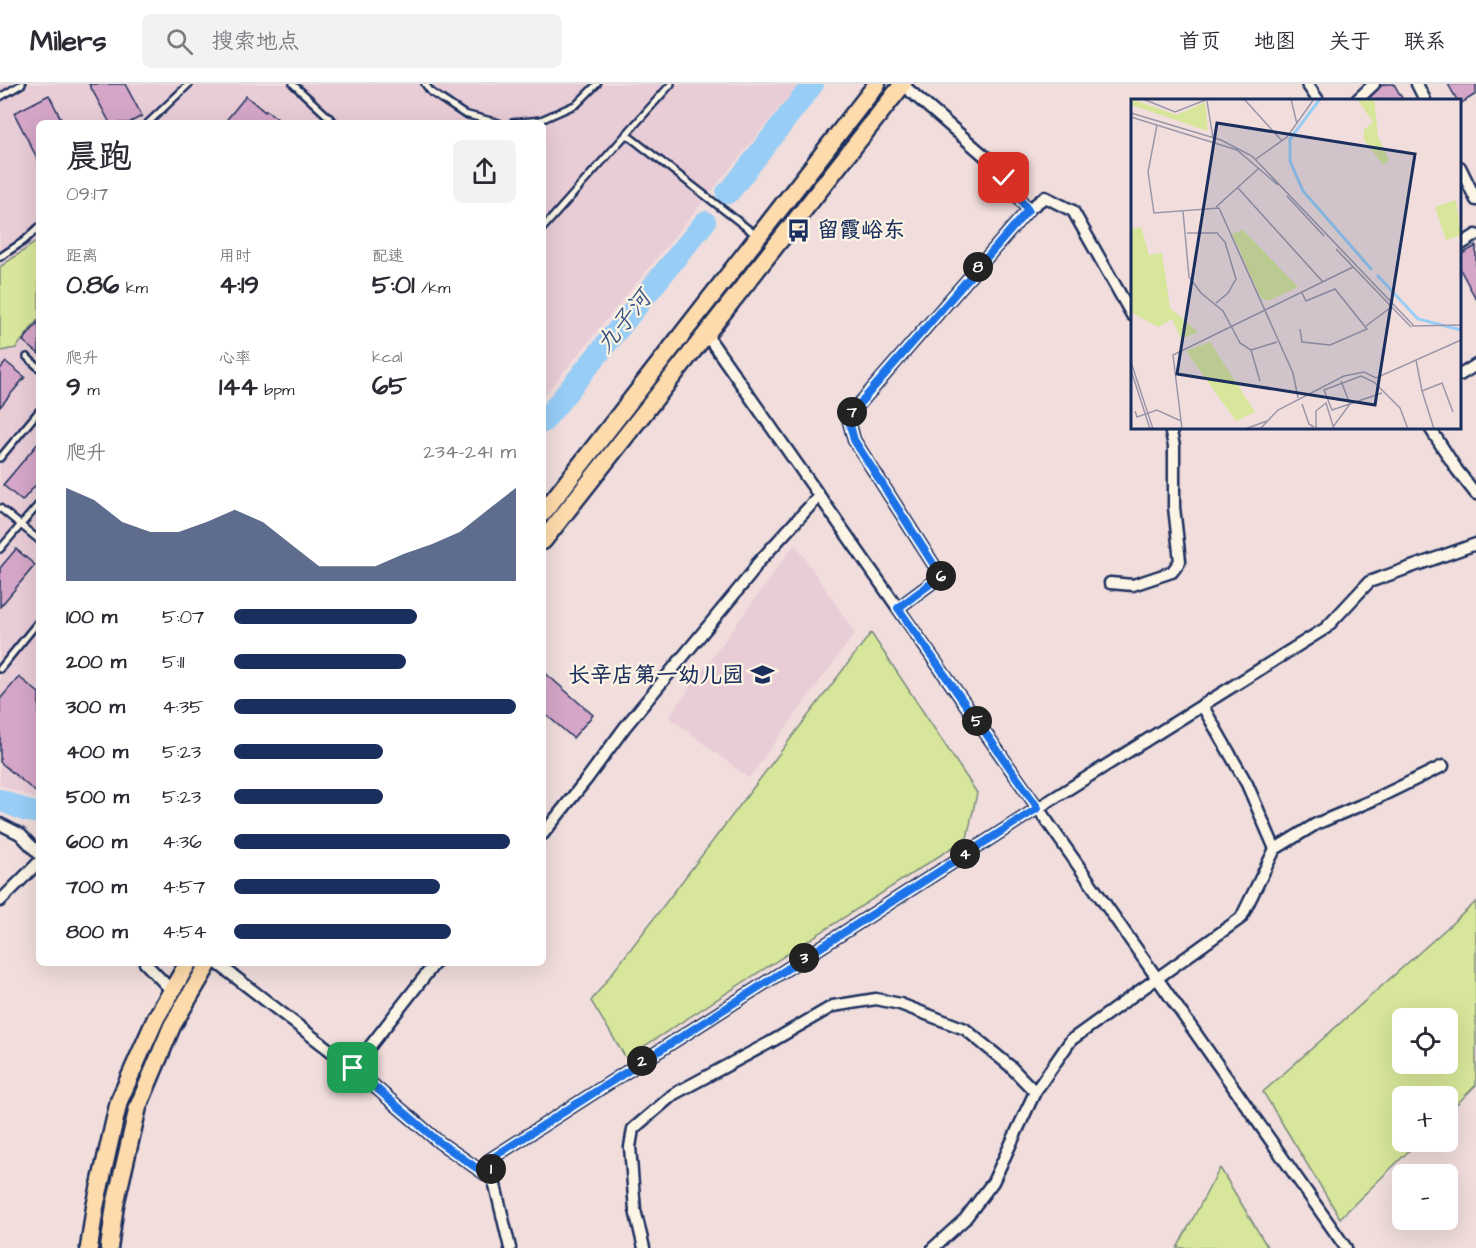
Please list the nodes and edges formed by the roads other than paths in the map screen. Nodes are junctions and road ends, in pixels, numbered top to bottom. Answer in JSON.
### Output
{"nodes":[{"id":1,"x":22,"y":84,"type":"edge"},
{"id":2,"x":189,"y":84,"type":"edge"},
{"id":3,"x":293,"y":84,"type":"edge"},
{"id":4,"x":425,"y":84,"type":"edge"},
{"id":5,"x":597,"y":84,"type":"edge"},
{"id":6,"x":671,"y":84,"type":"edge"},
{"id":7,"x":877,"y":84,"type":"edge"},
{"id":8,"x":903,"y":84,"type":"edge"},
{"id":9,"x":1307,"y":84,"type":"edge"},
{"id":10,"x":1374,"y":84,"type":"edge"},
{"id":11,"x":1417,"y":84,"type":"edge"},
{"id":12,"x":0,"y":97,"type":"edge"},
{"id":13,"x":1317,"y":99,"type":"edge"},
{"id":14,"x":1358,"y":99,"type":"edge"},
{"id":15,"x":1424,"y":99,"type":"edge"},
{"id":16,"x":151,"y":120,"type":"edge"},
{"id":17,"x":332,"y":120,"type":"edge"},
{"id":18,"x":487,"y":120,"type":"edge"},
{"id":19,"x":541,"y":120,"type":"edge"},
{"id":20,"x":626,"y":134,"type":"junction"},
{"id":21,"x":1461,"y":169,"type":"edge"},
{"id":22,"x":1476,"y":200,"type":"edge"},
{"id":23,"x":1028,"y":210,"type":"junction"},
{"id":24,"x":546,"y":225,"type":"edge"},
{"id":25,"x":36,"y":230,"type":"edge"},
{"id":26,"x":1476,"y":235,"type":"edge"},
{"id":27,"x":757,"y":236,"type":"junction"},
{"id":28,"x":1461,"y":245,"type":"edge"},
{"id":29,"x":0,"y":257,"type":"edge"},
{"id":30,"x":1131,"y":313,"type":"edge"},
{"id":31,"x":706,"y":334,"type":"junction"},
{"id":32,"x":27,"y":357,"type":"dead end"},
{"id":33,"x":36,"y":365,"type":"edge"},
{"id":34,"x":1476,"y":365,"type":"edge"},
{"id":35,"x":1461,"y":374,"type":"edge"},
{"id":36,"x":36,"y":415,"type":"edge"},
{"id":37,"x":1170,"y":429,"type":"edge"},
{"id":38,"x":1431,"y":429,"type":"edge"},
{"id":39,"x":0,"y":458,"type":"edge"},
{"id":40,"x":1476,"y":494,"type":"edge"},
{"id":41,"x":819,"y":496,"type":"junction"},
{"id":42,"x":0,"y":508,"type":"edge"},
{"id":43,"x":36,"y":508,"type":"edge"},
{"id":44,"x":546,"y":509,"type":"edge"},
{"id":45,"x":21,"y":525,"type":"junction"},
{"id":46,"x":546,"y":537,"type":"edge"},
{"id":47,"x":36,"y":538,"type":"edge"},
{"id":48,"x":1476,"y":544,"type":"edge"},
{"id":49,"x":0,"y":549,"type":"edge"},
{"id":50,"x":1110,"y":583,"type":"dead end"},
{"id":51,"x":898,"y":608,"type":"junction"},
{"id":52,"x":36,"y":625,"type":"edge"},
{"id":53,"x":0,"y":669,"type":"edge"},
{"id":54,"x":1202,"y":705,"type":"junction"},
{"id":55,"x":1443,"y":766,"type":"dead end"},
{"id":56,"x":1038,"y":808,"type":"junction"},
{"id":57,"x":0,"y":824,"type":"edge"},
{"id":58,"x":546,"y":830,"type":"edge"},
{"id":59,"x":1275,"y":849,"type":"junction"},
{"id":60,"x":36,"y":851,"type":"edge"},
{"id":61,"x":36,"y":865,"type":"edge"},
{"id":62,"x":0,"y":901,"type":"edge"},
{"id":63,"x":148,"y":966,"type":"edge"},
{"id":64,"x":186,"y":966,"type":"edge"},
{"id":65,"x":207,"y":966,"type":"edge"},
{"id":66,"x":221,"y":966,"type":"edge"},
{"id":67,"x":433,"y":966,"type":"edge"},
{"id":68,"x":1158,"y":979,"type":"junction"},
{"id":69,"x":172,"y":991,"type":"junction"},
{"id":70,"x":353,"y":1068,"type":"junction"},
{"id":71,"x":1035,"y":1092,"type":"junction"},
{"id":72,"x":494,"y":1180,"type":"junction"},
{"id":73,"x":89,"y":1248,"type":"edge"},
{"id":74,"x":109,"y":1248,"type":"edge"},
{"id":75,"x":510,"y":1248,"type":"edge"},
{"id":76,"x":644,"y":1248,"type":"edge"},
{"id":77,"x":933,"y":1248,"type":"edge"},
{"id":78,"x":1346,"y":1248,"type":"edge"}],
"edges":[{"from":1,"to":12,"type":"lane"},
{"from":2,"to":16,"type":"lane"},
{"from":3,"to":17,"type":"lane"},
{"from":4,"to":18,"type":"lane"},
{"from":5,"to":19,"type":"lane"},
{"from":6,"to":20,"type":"lane"},
{"from":7,"to":27,"type":"main road"},
{"from":8,"to":23,"type":"street"},
{"from":8,"to":31,"type":"main road"},
{"from":9,"to":13,"type":"street"},
{"from":10,"to":14,"type":"street"},
{"from":11,"to":15,"type":"street"},
{"from":20,"to":24,"type":"lane"},
{"from":20,"to":27,"type":"lane"},
{"from":21,"to":22,"type":"street"},
{"from":23,"to":30,"type":"street"},
{"from":23,"to":51,"type":"street"},
{"from":25,"to":29,"type":"lane"},
{"from":26,"to":28,"type":"street"},
{"from":27,"to":44,"type":"main road"},
{"from":31,"to":41,"type":"street"},
{"from":31,"to":46,"type":"main road"},
{"from":32,"to":33,"type":"lane"},
{"from":34,"to":35,"type":"street"},
{"from":36,"to":39,"type":"lane"},
{"from":37,"to":50,"type":"street"},
{"from":38,"to":40,"type":"street"},
{"from":41,"to":51,"type":"street"},
{"from":41,"to":58,"type":"street"},
{"from":42,"to":45,"type":"lane"},
{"from":43,"to":45,"type":"lane"},
{"from":45,"to":47,"type":"lane"},
{"from":45,"to":49,"type":"lane"},
{"from":48,"to":54,"type":"street"},
{"from":51,"to":56,"type":"street"},
{"from":52,"to":53,"type":"lane"},
{"from":54,"to":56,"type":"street"},
{"from":54,"to":59,"type":"street"},
{"from":55,"to":59,"type":"street"},
{"from":56,"to":68,"type":"street"},
{"from":56,"to":72,"type":"street"},
{"from":57,"to":60,"type":"street"},
{"from":59,"to":68,"type":"street"},
{"from":61,"to":62,"type":"street"},
{"from":63,"to":69,"type":"street"},
{"from":64,"to":69,"type":"main road"},
{"from":65,"to":74,"type":"main road"},
{"from":66,"to":70,"type":"street"},
{"from":67,"to":70,"type":"street"},
{"from":68,"to":71,"type":"street"},
{"from":68,"to":78,"type":"street"},
{"from":69,"to":73,"type":"main road"},
{"from":70,"to":72,"type":"street"},
{"from":71,"to":76,"type":"street"},
{"from":71,"to":77,"type":"street"},
{"from":72,"to":75,"type":"street"}]}
